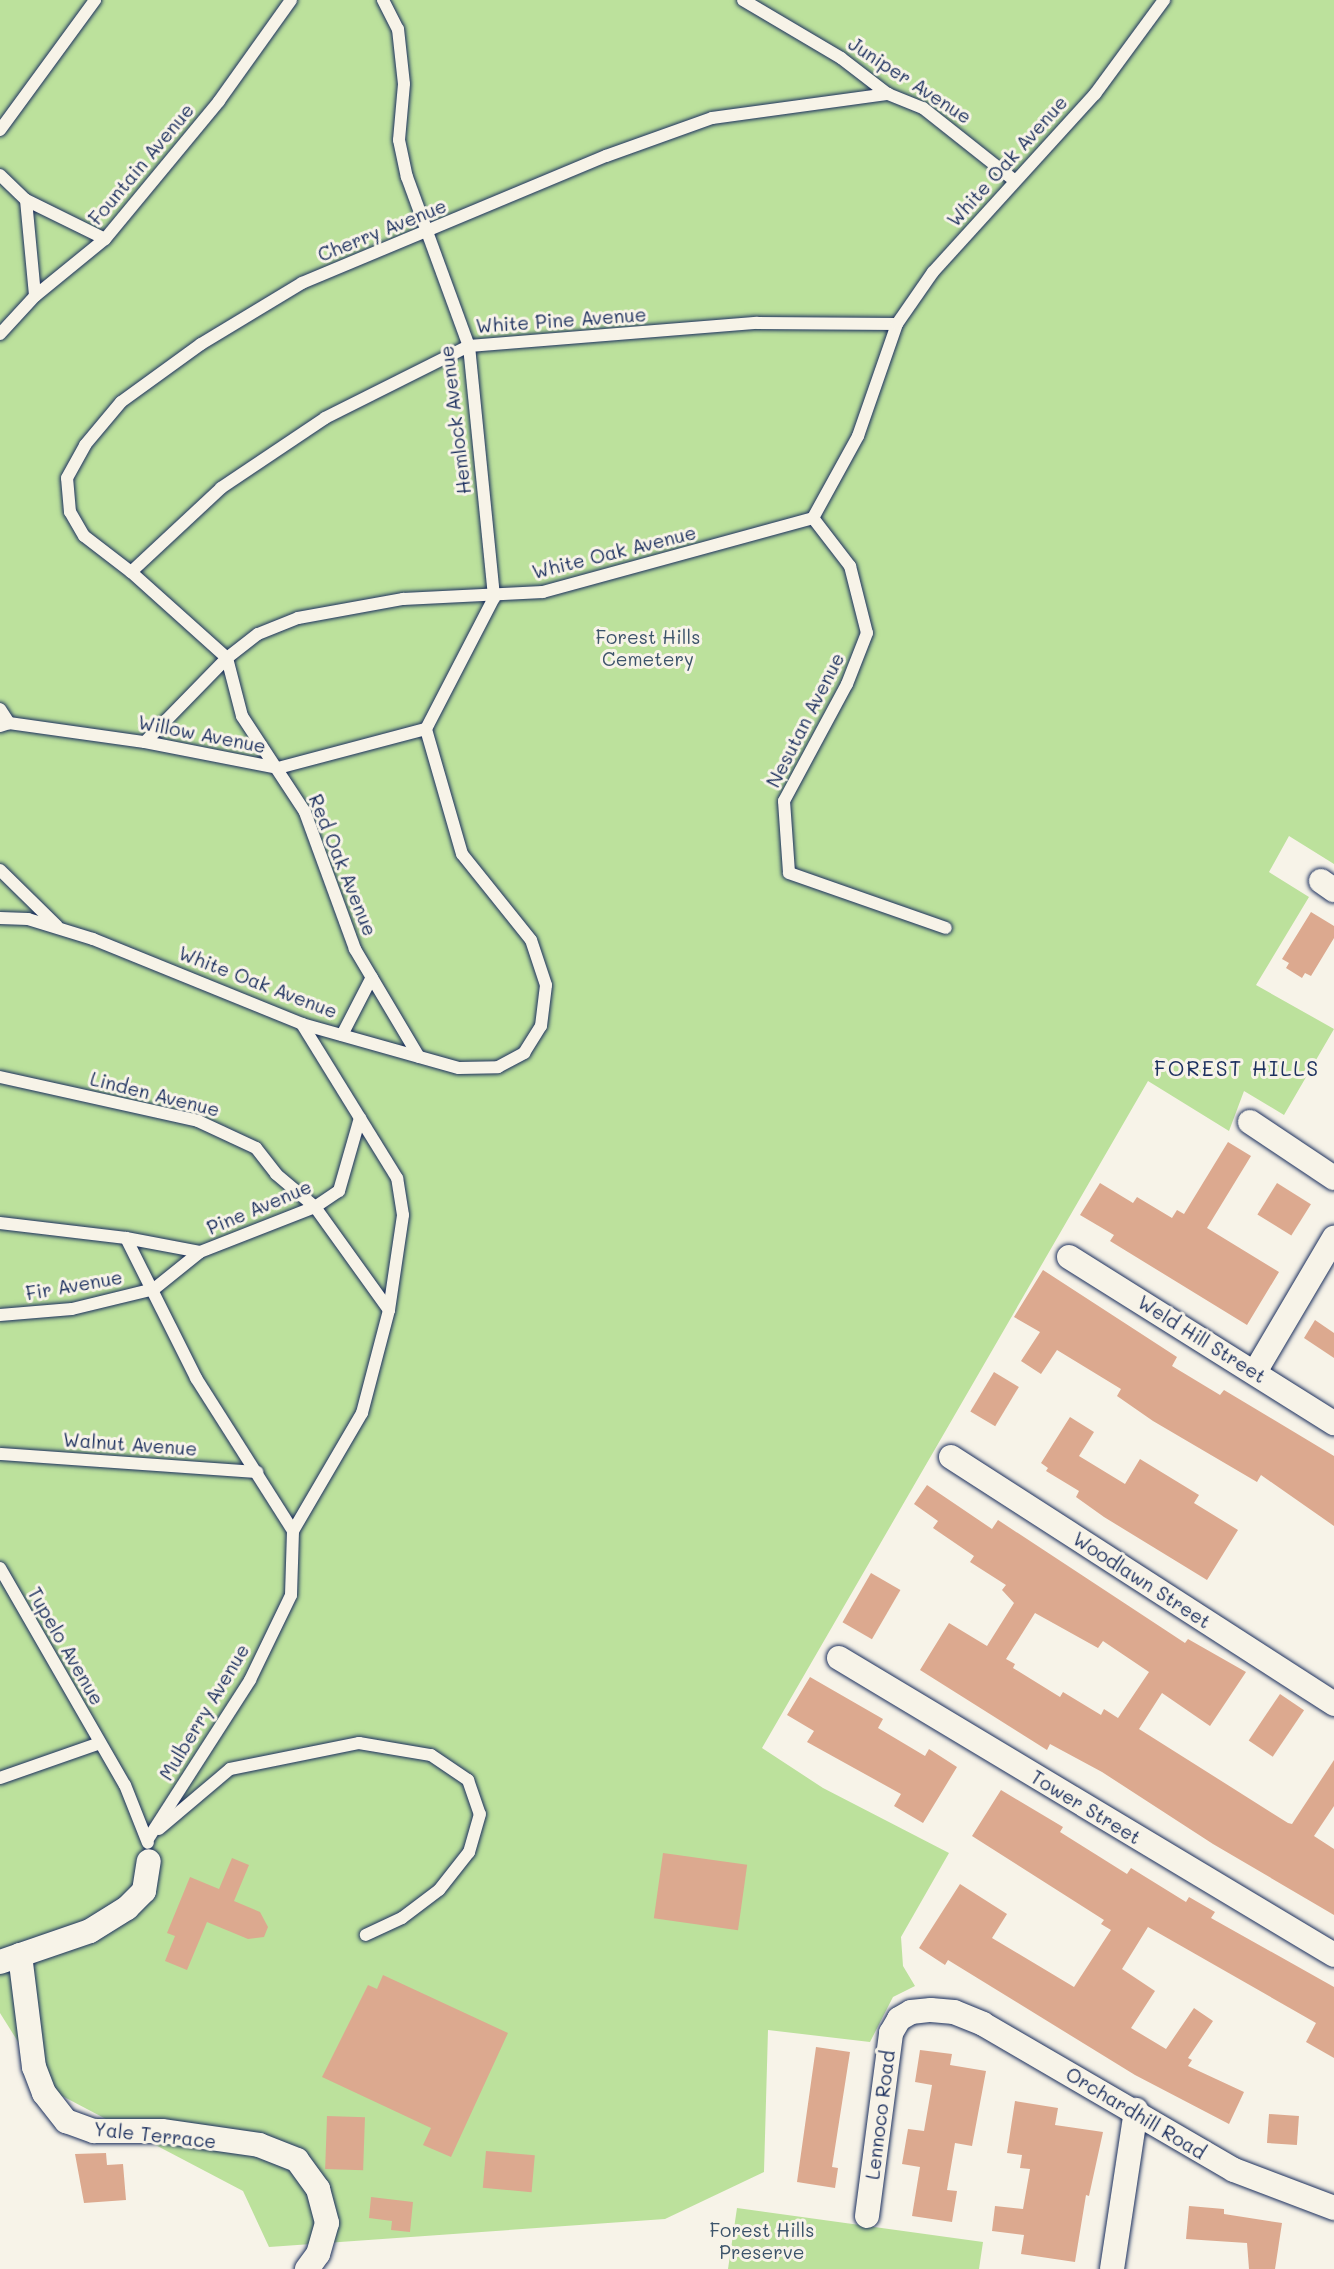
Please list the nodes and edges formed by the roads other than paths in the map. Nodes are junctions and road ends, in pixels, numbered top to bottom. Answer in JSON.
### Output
{"nodes":[{"id":1,"x":95,"y":0,"type":"edge"},
{"id":2,"x":291,"y":0,"type":"edge"},
{"id":3,"x":383,"y":0,"type":"edge"},
{"id":4,"x":743,"y":0,"type":"edge"},
{"id":5,"x":1164,"y":0,"type":"edge"},
{"id":6,"x":888,"y":94,"type":"junction"},
{"id":7,"x":0,"y":130,"type":"edge"},
{"id":8,"x":0,"y":175,"type":"edge"},
{"id":9,"x":1014,"y":180,"type":"junction"},
{"id":10,"x":26,"y":200,"type":"junction"},
{"id":11,"x":428,"y":233,"type":"junction"},
{"id":12,"x":105,"y":239,"type":"junction"},
{"id":13,"x":35,"y":296,"type":"junction"},
{"id":14,"x":897,"y":324,"type":"junction"},
{"id":15,"x":0,"y":334,"type":"edge"},
{"id":16,"x":469,"y":346,"type":"junction"},
{"id":17,"x":813,"y":518,"type":"junction"},
{"id":18,"x":131,"y":572,"type":"junction"},
{"id":19,"x":494,"y":598,"type":"junction"},
{"id":20,"x":227,"y":658,"type":"junction"},
{"id":21,"x":0,"y":709,"type":"edge"},
{"id":22,"x":5,"y":725,"type":"edge"},
{"id":23,"x":426,"y":729,"type":"junction"},
{"id":24,"x":145,"y":742,"type":"junction"},
{"id":25,"x":278,"y":768,"type":"junction"},
{"id":26,"x":0,"y":870,"type":"edge"},
{"id":27,"x":0,"y":918,"type":"edge"},
{"id":28,"x":946,"y":928,"type":"dead end"},
{"id":29,"x":60,"y":929,"type":"junction"},
{"id":30,"x":372,"y":976,"type":"junction"},
{"id":31,"x":302,"y":1024,"type":"junction"},
{"id":32,"x":342,"y":1035,"type":"junction"},
{"id":33,"x":419,"y":1057,"type":"junction"},
{"id":34,"x":0,"y":1077,"type":"edge"},
{"id":35,"x":359,"y":1118,"type":"junction"},
{"id":36,"x":1250,"y":1122,"type":"dead end"},
{"id":37,"x":1334,"y":1178,"type":"edge"},
{"id":38,"x":315,"y":1207,"type":"junction"},
{"id":39,"x":0,"y":1223,"type":"edge"},
{"id":40,"x":126,"y":1238,"type":"junction"},
{"id":41,"x":1334,"y":1238,"type":"edge"},
{"id":42,"x":200,"y":1252,"type":"junction"},
{"id":43,"x":1069,"y":1257,"type":"dead end"},
{"id":44,"x":154,"y":1289,"type":"junction"},
{"id":45,"x":389,"y":1310,"type":"junction"},
{"id":46,"x":0,"y":1315,"type":"edge"},
{"id":47,"x":1255,"y":1372,"type":"junction"},
{"id":48,"x":1334,"y":1423,"type":"edge"},
{"id":49,"x":0,"y":1454,"type":"edge"},
{"id":50,"x":951,"y":1457,"type":"dead end"},
{"id":51,"x":257,"y":1472,"type":"junction"},
{"id":52,"x":293,"y":1531,"type":"junction"},
{"id":53,"x":0,"y":1568,"type":"edge"},
{"id":54,"x":839,"y":1658,"type":"dead end"},
{"id":55,"x":1334,"y":1704,"type":"edge"},
{"id":56,"x":100,"y":1743,"type":"junction"},
{"id":57,"x":0,"y":1778,"type":"edge"},
{"id":58,"x":148,"y":1850,"type":"junction"},
{"id":59,"x":366,"y":1935,"type":"dead end"},
{"id":60,"x":1334,"y":1955,"type":"edge"},
{"id":61,"x":10,"y":1958,"type":"edge"},
{"id":62,"x":943,"y":2011,"type":"joint"},
{"id":63,"x":1136,"y":2110,"type":"junction"},
{"id":64,"x":1334,"y":2208,"type":"edge"},
{"id":65,"x":867,"y":2216,"type":"dead end"},
{"id":66,"x":307,"y":2269,"type":"edge"},
{"id":67,"x":1112,"y":2269,"type":"edge"}],
"edges":[{"from":1,"to":7,"type":"lane"},
{"from":2,"to":12,"type":"lane","name":"Fountain Avenue"},
{"from":3,"to":11,"type":"lane","name":"Hemlock Avenue"},
{"from":4,"to":6,"type":"lane","name":"Juniper Avenue"},
{"from":5,"to":9,"type":"lane","name":"White Oak Avenue"},
{"from":6,"to":9,"type":"lane","name":"Juniper Avenue"},
{"from":6,"to":11,"type":"lane","name":"Cherry Avenue"},
{"from":8,"to":10,"type":"lane"},
{"from":9,"to":14,"type":"lane","name":"White Oak Avenue"},
{"from":10,"to":12,"type":"lane"},
{"from":10,"to":13,"type":"lane"},
{"from":11,"to":16,"type":"lane","name":"Hemlock Avenue"},
{"from":11,"to":18,"type":"lane","name":"Cherry Avenue"},
{"from":12,"to":13,"type":"lane","name":"Fountain Avenue"},
{"from":13,"to":15,"type":"lane","name":"Fountain Avenue"},
{"from":14,"to":16,"type":"lane","name":"White Pine Avenue"},
{"from":14,"to":17,"type":"lane","name":"White Oak Avenue"},
{"from":16,"to":18,"type":"lane","name":"White Pine Avenue"},
{"from":16,"to":19,"type":"lane","name":"Hemlock Avenue"},
{"from":17,"to":19,"type":"lane","name":"White Oak Avenue"},
{"from":17,"to":28,"type":"lane","name":"Nesutan Avenue"},
{"from":18,"to":20,"type":"lane"},
{"from":19,"to":20,"type":"lane","name":"White Oak Avenue"},
{"from":19,"to":23,"type":"lane"},
{"from":20,"to":24,"type":"lane","name":"White Oak Avenue"},
{"from":20,"to":25,"type":"lane","name":"Red Oak Avenue"},
{"from":21,"to":22,"type":"lane","name":"Willow Avenue"},
{"from":22,"to":24,"type":"lane","name":"Willow Avenue"},
{"from":23,"to":25,"type":"lane","name":"Willow Avenue"},
{"from":23,"to":33,"type":"lane","name":"White Oak Avenue"},
{"from":24,"to":25,"type":"lane","name":"Willow Avenue"},
{"from":25,"to":30,"type":"lane","name":"Red Oak Avenue"},
{"from":26,"to":29,"type":"lane","name":"White Oak Avenue"},
{"from":27,"to":29,"type":"lane","name":"White Oak Avenue"},
{"from":29,"to":31,"type":"lane","name":"White Oak Avenue"},
{"from":30,"to":32,"type":"lane"},
{"from":30,"to":33,"type":"lane","name":"Red Oak Avenue"},
{"from":31,"to":32,"type":"lane","name":"White Oak Avenue"},
{"from":31,"to":35,"type":"lane","name":"Mulberry Avenue"},
{"from":32,"to":33,"type":"lane","name":"White Oak Avenue"},
{"from":34,"to":38,"type":"lane","name":"Linden Avenue"},
{"from":35,"to":38,"type":"lane","name":"Pine Avenue"},
{"from":35,"to":45,"type":"lane","name":"Mulberry Avenue"},
{"from":36,"to":37,"type":"street"},
{"from":38,"to":42,"type":"lane","name":"Pine Avenue"},
{"from":38,"to":45,"type":"lane","name":"Linden Avenue"},
{"from":39,"to":40,"type":"lane","name":"Pine Avenue"},
{"from":40,"to":42,"type":"lane","name":"Pine Avenue"},
{"from":40,"to":44,"type":"lane"},
{"from":41,"to":47,"type":"street"},
{"from":42,"to":44,"type":"lane","name":"Pine Avenue"},
{"from":43,"to":47,"type":"street","name":"Weld Hill Street"},
{"from":44,"to":46,"type":"lane","name":"Fir Avenue"},
{"from":44,"to":51,"type":"lane"},
{"from":45,"to":52,"type":"lane","name":"Mulberry Avenue"},
{"from":47,"to":48,"type":"street","name":"Weld Hill Street"},
{"from":49,"to":51,"type":"lane","name":"Walnut Avenue"},
{"from":50,"to":55,"type":"street","name":"Woodlawn Street"},
{"from":51,"to":52,"type":"lane"},
{"from":52,"to":58,"type":"lane","name":"Mulberry Avenue"},
{"from":53,"to":56,"type":"lane","name":"Tupelo Avenue"},
{"from":54,"to":60,"type":"street","name":"Tower Street"},
{"from":56,"to":57,"type":"lane"},
{"from":56,"to":58,"type":"lane","name":"Tupelo Avenue"},
{"from":58,"to":59,"type":"lane"},
{"from":58,"to":61,"type":"street"},
{"from":61,"to":66,"type":"street","name":"Yale Terrace"},
{"from":62,"to":63,"type":"street","name":"Orchardhill Road"},
{"from":62,"to":65,"type":"street","name":"Lennoco Road"},
{"from":63,"to":64,"type":"street","name":"Orchardhill Road"},
{"from":63,"to":67,"type":"street"}]}
